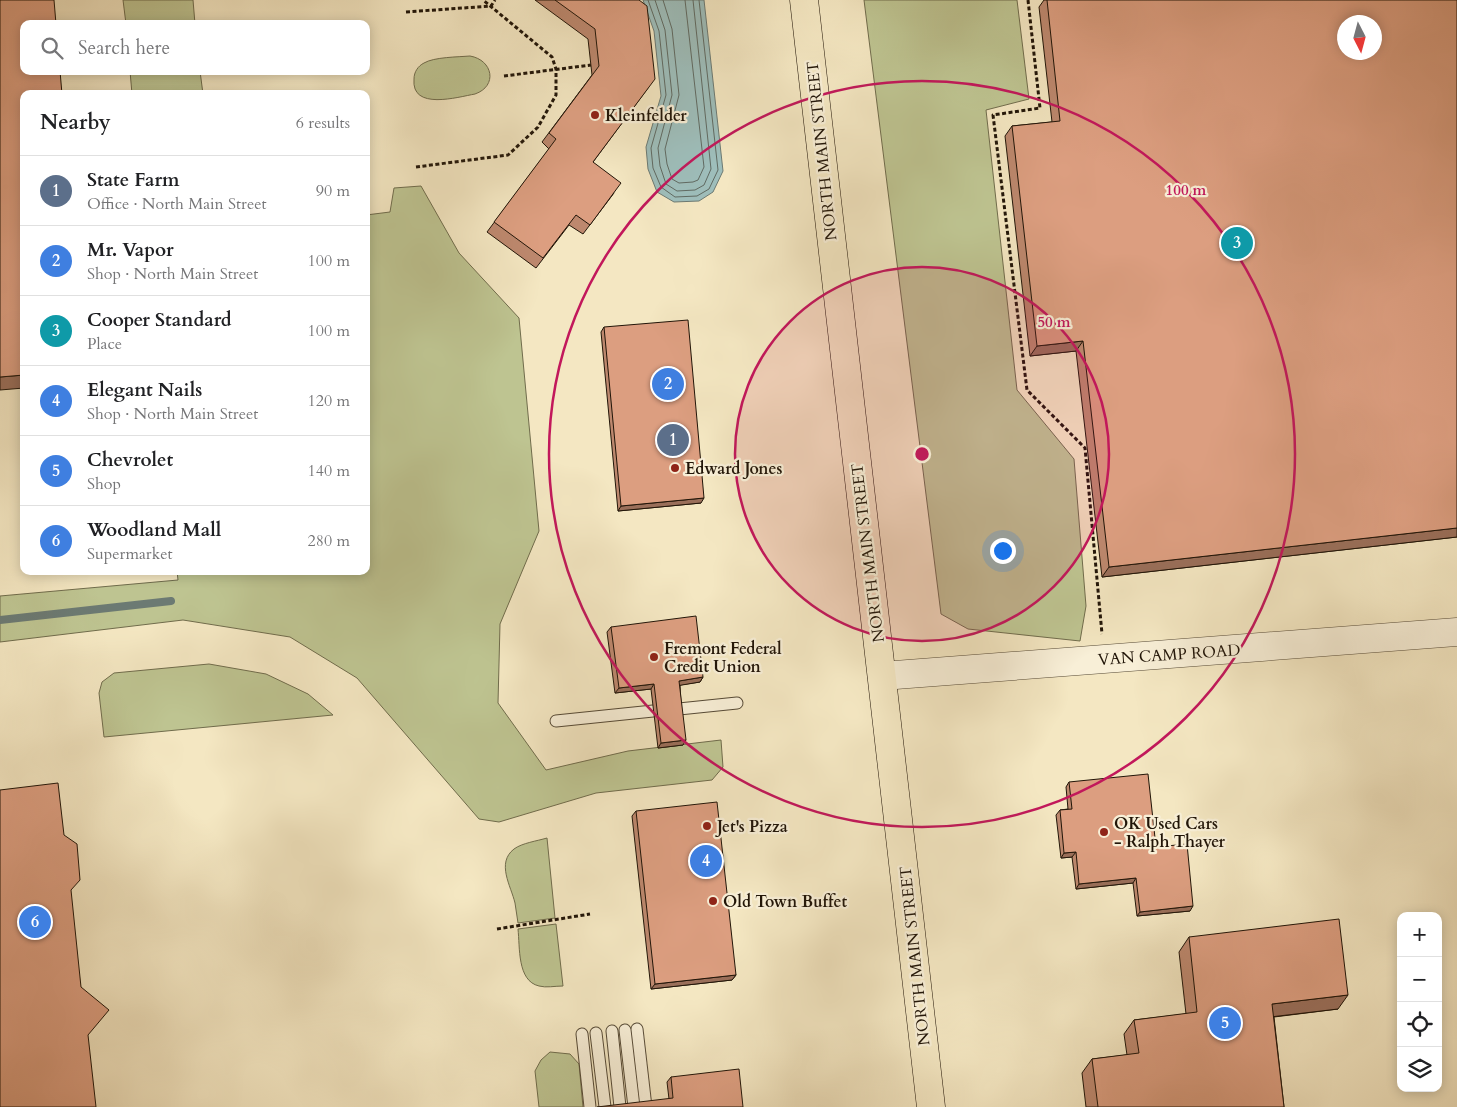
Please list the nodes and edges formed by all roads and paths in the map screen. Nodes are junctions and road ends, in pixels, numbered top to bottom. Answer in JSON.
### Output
{"nodes":[{"id":1,"x":483,"y":0,"type":"edge"},
{"id":2,"x":495,"y":0,"type":"edge"},
{"id":3,"x":804,"y":0,"type":"edge"},
{"id":4,"x":1028,"y":0,"type":"edge"},
{"id":5,"x":491,"y":6,"type":"junction"},
{"id":6,"x":406,"y":12,"type":"dead end"},
{"id":7,"x":591,"y":65,"type":"dead end"},
{"id":8,"x":556,"y":69,"type":"junction"},
{"id":9,"x":504,"y":76,"type":"dead end"},
{"id":10,"x":416,"y":166,"type":"dead end"},
{"id":11,"x":1457,"y":632,"type":"edge"},
{"id":12,"x":1105,"y":659,"type":"junction"},
{"id":13,"x":882,"y":676,"type":"junction"},
{"id":14,"x":737,"y":703,"type":"dead end"},
{"id":15,"x":678,"y":709,"type":"edge"},
{"id":16,"x":653,"y":711,"type":"dead end"},
{"id":17,"x":556,"y":722,"type":"dead end"},
{"id":18,"x":590,"y":914,"type":"dead end"},
{"id":19,"x":497,"y":929,"type":"dead end"},
{"id":20,"x":612,"y":1031,"type":"dead end"},
{"id":21,"x":596,"y":1033,"type":"dead end"},
{"id":22,"x":582,"y":1034,"type":"dead end"},
{"id":23,"x":927,"y":1101,"type":"edge"},
{"id":24,"x":590,"y":1107,"type":"edge"},
{"id":25,"x":605,"y":1107,"type":"edge"},
{"id":26,"x":620,"y":1107,"type":"edge"},
{"id":27,"x":634,"y":1107,"type":"edge"},
{"id":28,"x":646,"y":1107,"type":"edge"}],
"edges":[{"from":1,"to":5,"type":"path"},
{"from":2,"to":5,"type":"path"},
{"from":3,"to":13,"type":"main road","name":"NORTH MAIN STREET"},
{"from":4,"to":12,"type":"path"},
{"from":5,"to":6,"type":"path"},
{"from":5,"to":8,"type":"path"},
{"from":7,"to":8,"type":"path"},
{"from":8,"to":9,"type":"path"},
{"from":8,"to":10,"type":"path"},
{"from":11,"to":12,"type":"street","name":"VAN CAMP ROAD"},
{"from":12,"to":13,"type":"street","name":"VAN CAMP ROAD"},
{"from":13,"to":23,"type":"main road","name":"NORTH MAIN STREET"},
{"from":14,"to":15,"type":"lane"},
{"from":16,"to":17,"type":"lane"},
{"from":18,"to":19,"type":"path"},
{"from":20,"to":26,"type":"lane"},
{"from":21,"to":25,"type":"lane"},
{"from":22,"to":24,"type":"lane"},
{"from":27,"to":28,"type":"lane"}]}
